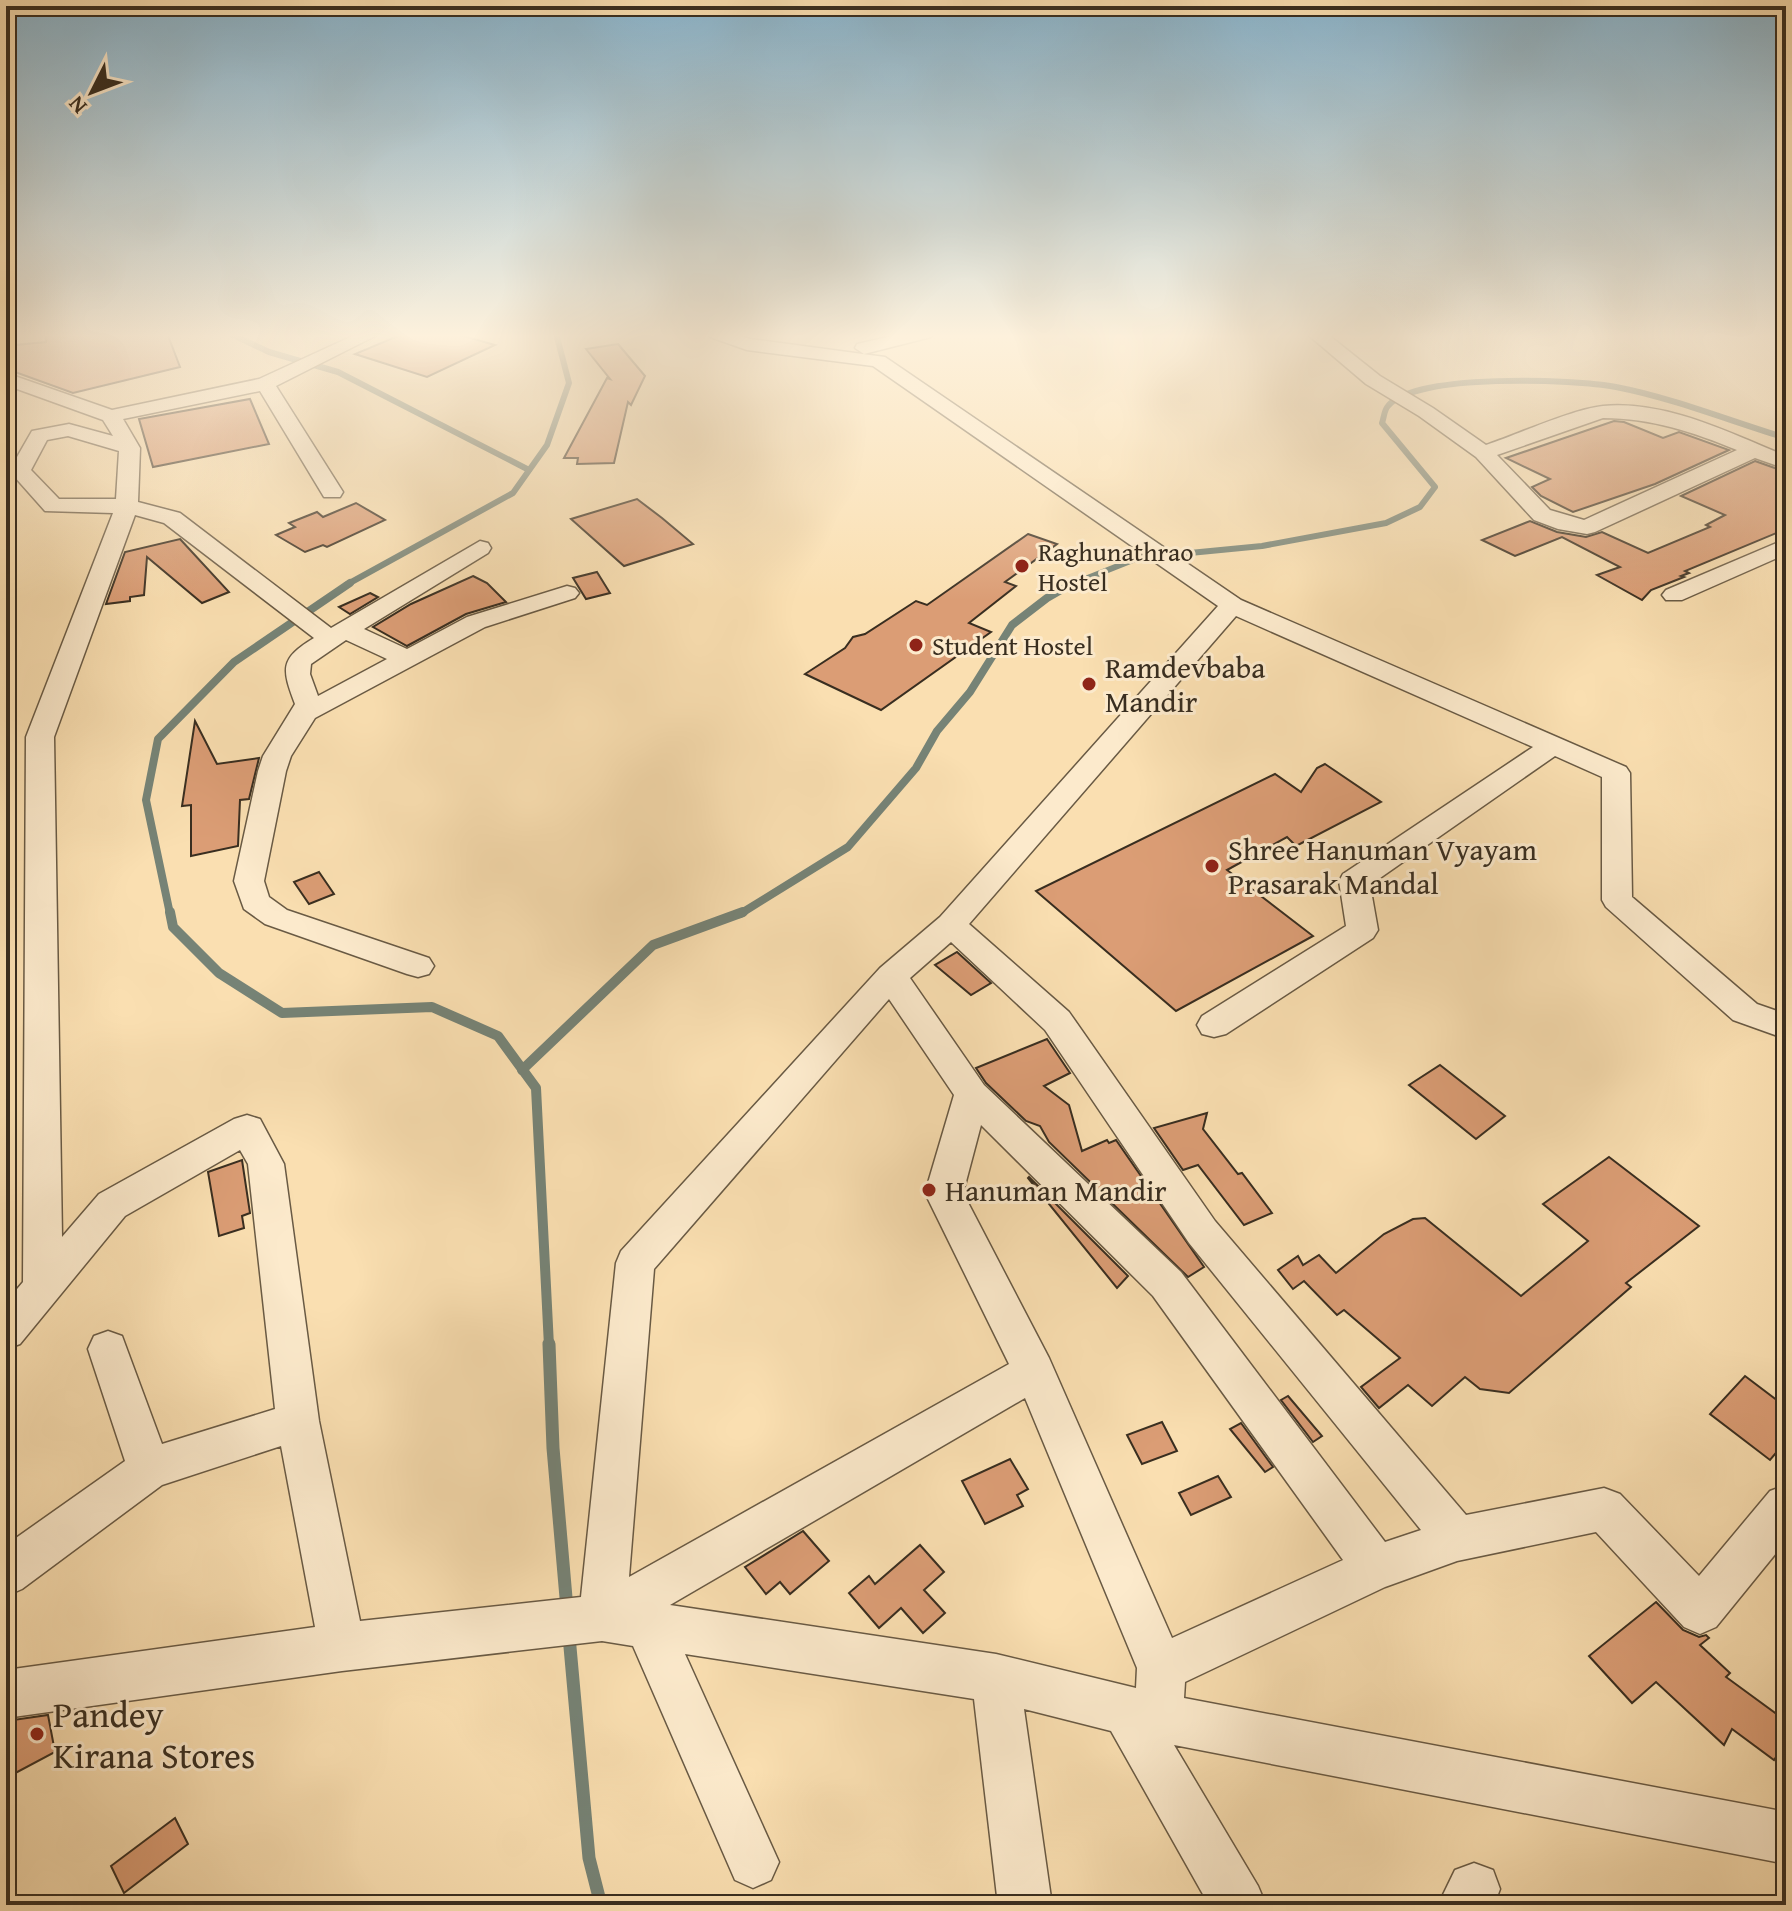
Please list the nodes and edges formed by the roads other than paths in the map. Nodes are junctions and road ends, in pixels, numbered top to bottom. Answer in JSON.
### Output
{"nodes":[{"id":1,"x":115,"y":422,"type":"edge"},
{"id":2,"x":289,"y":422,"type":"edge"},
{"id":3,"x":968,"y":422,"type":"edge"},
{"id":4,"x":1440,"y":422,"type":"edge"},
{"id":5,"x":1572,"y":422,"type":"edge"},
{"id":6,"x":1674,"y":422,"type":"edge"},
{"id":7,"x":130,"y":448,"type":"junction"},
{"id":8,"x":1754,"y":450,"type":"junction"},
{"id":9,"x":1483,"y":453,"type":"junction"},
{"id":10,"x":1786,"y":463,"type":"edge"},
{"id":11,"x":332,"y":492,"type":"dead end"},
{"id":12,"x":127,"y":506,"type":"junction"},
{"id":13,"x":1786,"y":546,"type":"edge"},
{"id":14,"x":480,"y":548,"type":"dead end"},
{"id":15,"x":567,"y":593,"type":"dead end"},
{"id":16,"x":1674,"y":595,"type":"dead end"},
{"id":17,"x":1232,"y":605,"type":"junction"},
{"id":18,"x":331,"y":633,"type":"junction"},
{"id":19,"x":406,"y":658,"type":"junction"},
{"id":20,"x":305,"y":713,"type":"junction"},
{"id":21,"x":1553,"y":745,"type":"junction"},
{"id":22,"x":951,"y":925,"type":"junction"},
{"id":23,"x":418,"y":966,"type":"dead end"},
{"id":24,"x":891,"y":976,"type":"junction"},
{"id":25,"x":1214,"y":1025,"type":"dead end"},
{"id":26,"x":1786,"y":1027,"type":"edge"},
{"id":27,"x":972,"y":1094,"type":"junction"},
{"id":28,"x":43,"y":1289,"type":"junction"},
{"id":29,"x":6,"y":1331,"type":"edge"},
{"id":30,"x":108,"y":1349,"type":"dead end"},
{"id":31,"x":1034,"y":1371,"type":"junction"},
{"id":32,"x":298,"y":1421,"type":"junction"},
{"id":33,"x":149,"y":1469,"type":"junction"},
{"id":34,"x":1786,"y":1506,"type":"edge"},
{"id":35,"x":1457,"y":1539,"type":"junction"},
{"id":36,"x":1376,"y":1568,"type":"junction"},
{"id":37,"x":6,"y":1573,"type":"edge"},
{"id":38,"x":610,"y":1622,"type":"junction"},
{"id":39,"x":342,"y":1647,"type":"junction"},
{"id":40,"x":1161,"y":1668,"type":"junction"},
{"id":41,"x":996,"y":1678,"type":"junction"},
{"id":42,"x":6,"y":1694,"type":"edge"},
{"id":43,"x":1142,"y":1714,"type":"junction"},
{"id":44,"x":1786,"y":1838,"type":"edge"},
{"id":45,"x":753,"y":1862,"type":"dead end"},
{"id":46,"x":1025,"y":1905,"type":"edge"},
{"id":47,"x":1239,"y":1905,"type":"edge"}],
"edges":[{"from":1,"to":7,"type":"street"},
{"from":2,"to":11,"type":"street"},
{"from":3,"to":17,"type":"street"},
{"from":4,"to":9,"type":"street"},
{"from":5,"to":9,"type":"street"},
{"from":6,"to":8,"type":"street"},
{"from":7,"to":12,"type":"street"},
{"from":7,"to":12,"type":"street"},
{"from":8,"to":9,"type":"street"},
{"from":8,"to":10,"type":"street"},
{"from":12,"to":18,"type":"street"},
{"from":12,"to":28,"type":"street"},
{"from":13,"to":16,"type":"street"},
{"from":14,"to":18,"type":"street"},
{"from":15,"to":19,"type":"street"},
{"from":17,"to":21,"type":"street"},
{"from":17,"to":22,"type":"street"},
{"from":18,"to":19,"type":"street"},
{"from":18,"to":20,"type":"street"},
{"from":19,"to":20,"type":"street"},
{"from":20,"to":23,"type":"street"},
{"from":21,"to":25,"type":"street"},
{"from":21,"to":26,"type":"street"},
{"from":22,"to":24,"type":"street"},
{"from":22,"to":35,"type":"street"},
{"from":24,"to":27,"type":"street"},
{"from":24,"to":38,"type":"street"},
{"from":27,"to":31,"type":"street"},
{"from":27,"to":36,"type":"street"},
{"from":28,"to":29,"type":"street"},
{"from":28,"to":32,"type":"street"},
{"from":30,"to":33,"type":"street"},
{"from":31,"to":38,"type":"street"},
{"from":31,"to":40,"type":"street"},
{"from":32,"to":33,"type":"street"},
{"from":32,"to":39,"type":"street"},
{"from":33,"to":37,"type":"street"},
{"from":34,"to":35,"type":"street"},
{"from":35,"to":36,"type":"street"},
{"from":36,"to":40,"type":"street"},
{"from":38,"to":39,"type":"street"},
{"from":38,"to":41,"type":"street"},
{"from":38,"to":45,"type":"street"},
{"from":39,"to":42,"type":"street"},
{"from":40,"to":43,"type":"street"},
{"from":41,"to":43,"type":"street"},
{"from":41,"to":46,"type":"street"},
{"from":43,"to":44,"type":"street"},
{"from":43,"to":47,"type":"street"}]}
